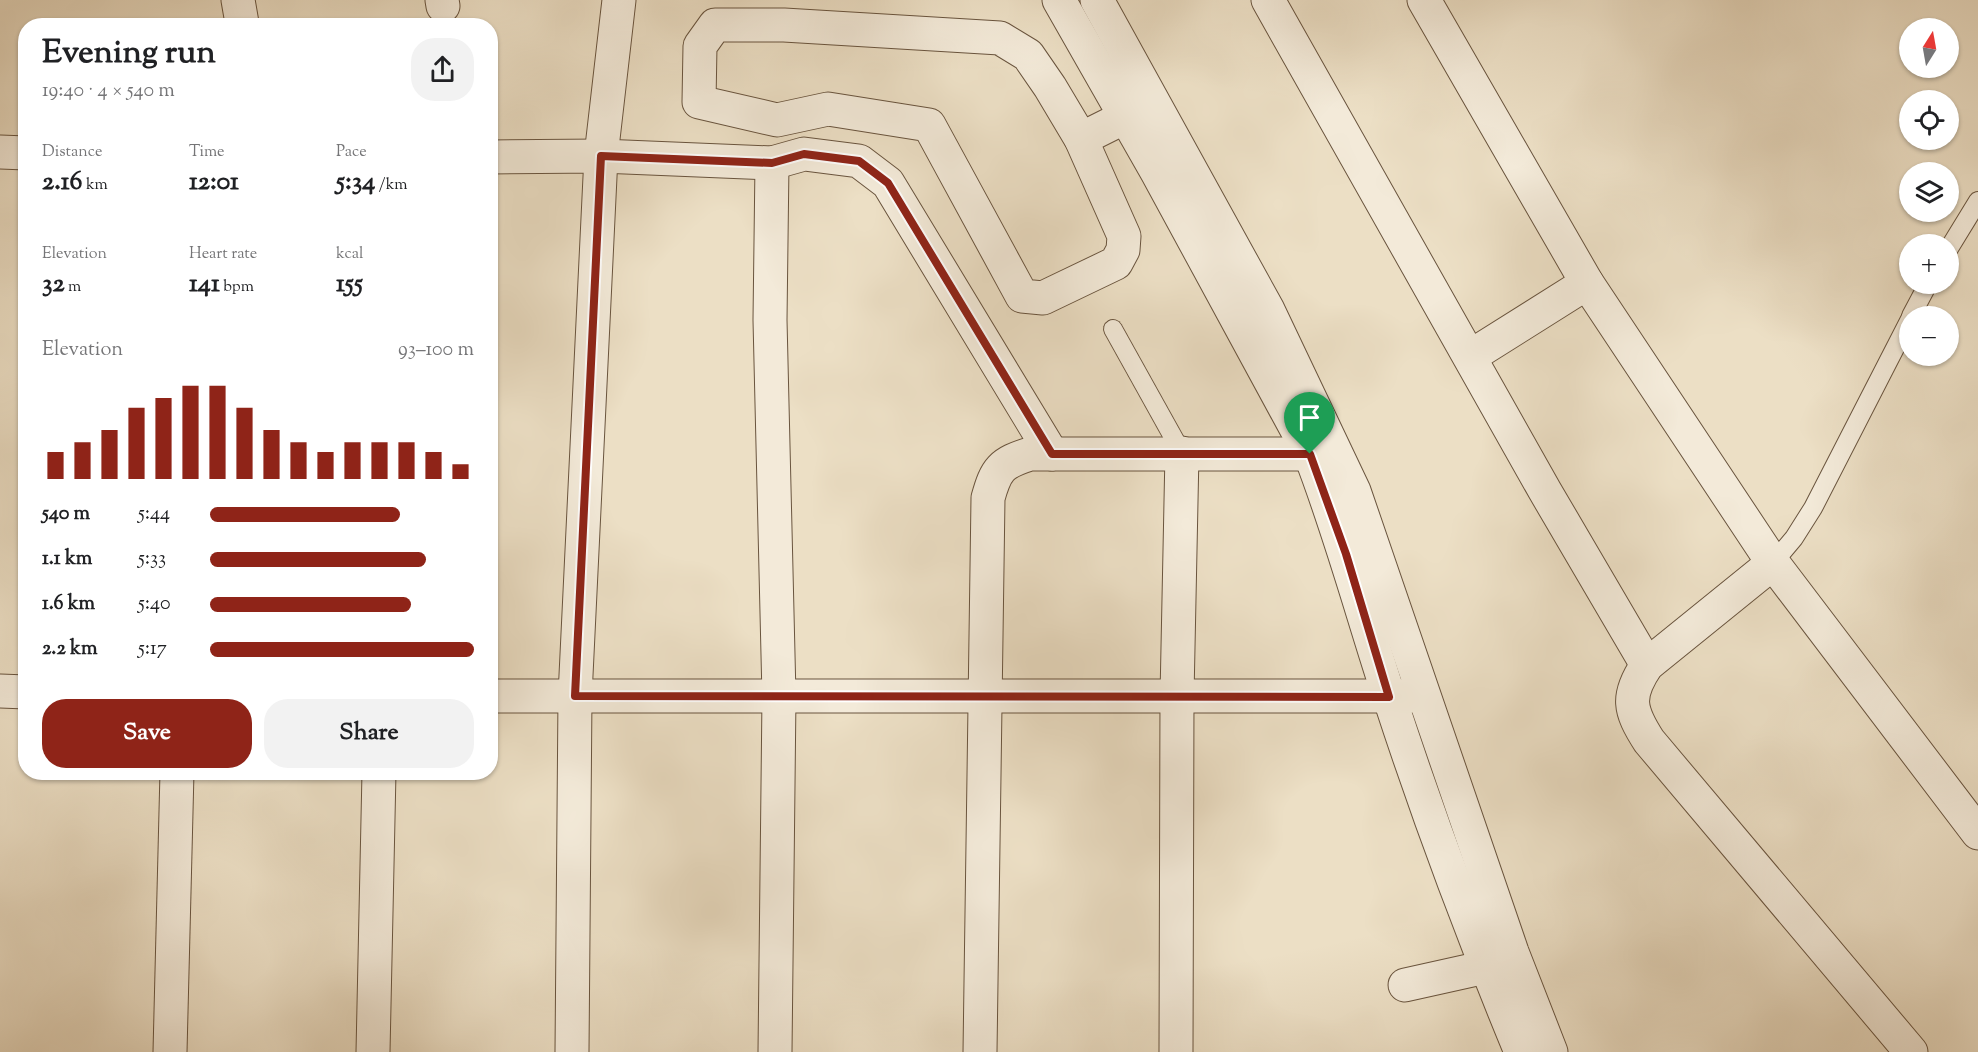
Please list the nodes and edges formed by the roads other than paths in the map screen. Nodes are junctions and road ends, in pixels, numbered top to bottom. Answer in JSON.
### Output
{"nodes":[{"id":1,"x":619,"y":0,"type":"edge"},
{"id":2,"x":1059,"y":0,"type":"edge"},
{"id":3,"x":1097,"y":0,"type":"edge"},
{"id":4,"x":1268,"y":0,"type":"edge"},
{"id":5,"x":1424,"y":0,"type":"edge"},
{"id":6,"x":1125,"y":117,"type":"junction"},
{"id":7,"x":1081,"y":139,"type":"junction"},
{"id":8,"x":0,"y":152,"type":"edge"},
{"id":9,"x":18,"y":153,"type":"edge"},
{"id":10,"x":601,"y":156,"type":"junction"},
{"id":11,"x":498,"y":157,"type":"edge"},
{"id":12,"x":772,"y":163,"type":"junction"},
{"id":13,"x":1978,"y":201,"type":"edge"},
{"id":14,"x":1958,"y":234,"type":"edge"},
{"id":15,"x":1587,"y":283,"type":"junction"},
{"id":16,"x":1113,"y":329,"type":"dead end"},
{"id":17,"x":1899,"y":340,"type":"edge"},
{"id":18,"x":1471,"y":356,"type":"junction"},
{"id":19,"x":1182,"y":453,"type":"junction"},
{"id":20,"x":1052,"y":454,"type":"junction"},
{"id":21,"x":1310,"y":454,"type":"junction"},
{"id":22,"x":1773,"y":563,"type":"junction"},
{"id":23,"x":1647,"y":664,"type":"junction"},
{"id":24,"x":0,"y":692,"type":"edge"},
{"id":25,"x":18,"y":692,"type":"edge"},
{"id":26,"x":985,"y":695,"type":"junction"},
{"id":27,"x":498,"y":696,"type":"edge"},
{"id":28,"x":575,"y":696,"type":"junction"},
{"id":29,"x":779,"y":696,"type":"junction"},
{"id":30,"x":1177,"y":696,"type":"junction"},
{"id":31,"x":1423,"y":696,"type":"junction"},
{"id":32,"x":1389,"y":697,"type":"junction"},
{"id":33,"x":177,"y":780,"type":"edge"},
{"id":34,"x":379,"y":780,"type":"edge"},
{"id":35,"x":1978,"y":833,"type":"edge"},
{"id":36,"x":1486,"y":968,"type":"junction"},
{"id":37,"x":1405,"y":985,"type":"dead end"},
{"id":38,"x":170,"y":1052,"type":"edge"},
{"id":39,"x":373,"y":1052,"type":"edge"},
{"id":40,"x":572,"y":1052,"type":"edge"},
{"id":41,"x":775,"y":1052,"type":"edge"},
{"id":42,"x":980,"y":1052,"type":"edge"},
{"id":43,"x":1176,"y":1052,"type":"edge"},
{"id":44,"x":1521,"y":1052,"type":"edge"},
{"id":45,"x":1551,"y":1052,"type":"edge"},
{"id":46,"x":1911,"y":1052,"type":"edge"}],
"edges":[{"from":1,"to":10,"type":"street"},
{"from":2,"to":6,"type":"street"},
{"from":3,"to":31,"type":"street"},
{"from":4,"to":18,"type":"street"},
{"from":5,"to":15,"type":"street"},
{"from":6,"to":7,"type":"street"},
{"from":6,"to":21,"type":"street"},
{"from":7,"to":7,"type":"street"},
{"from":8,"to":9,"type":"street"},
{"from":10,"to":11,"type":"street"},
{"from":10,"to":12,"type":"street"},
{"from":10,"to":28,"type":"street"},
{"from":12,"to":20,"type":"street"},
{"from":12,"to":29,"type":"street"},
{"from":13,"to":14,"type":"lane"},
{"from":15,"to":18,"type":"street"},
{"from":15,"to":22,"type":"street"},
{"from":16,"to":19,"type":"lane"},
{"from":17,"to":22,"type":"lane"},
{"from":18,"to":23,"type":"street"},
{"from":19,"to":20,"type":"street"},
{"from":19,"to":21,"type":"street"},
{"from":19,"to":30,"type":"street"},
{"from":20,"to":26,"type":"street"},
{"from":21,"to":32,"type":"street"},
{"from":22,"to":23,"type":"street"},
{"from":22,"to":35,"type":"street"},
{"from":23,"to":46,"type":"street"},
{"from":24,"to":25,"type":"street"},
{"from":26,"to":29,"type":"street"},
{"from":26,"to":30,"type":"street"},
{"from":26,"to":42,"type":"street"},
{"from":27,"to":28,"type":"street"},
{"from":28,"to":29,"type":"street"},
{"from":28,"to":40,"type":"street"},
{"from":29,"to":41,"type":"street"},
{"from":30,"to":32,"type":"street"},
{"from":30,"to":43,"type":"street"},
{"from":31,"to":32,"type":"street"},
{"from":31,"to":45,"type":"street"},
{"from":32,"to":36,"type":"street"},
{"from":33,"to":38,"type":"street"},
{"from":34,"to":39,"type":"street"},
{"from":36,"to":37,"type":"street"},
{"from":36,"to":44,"type":"street"}]}
